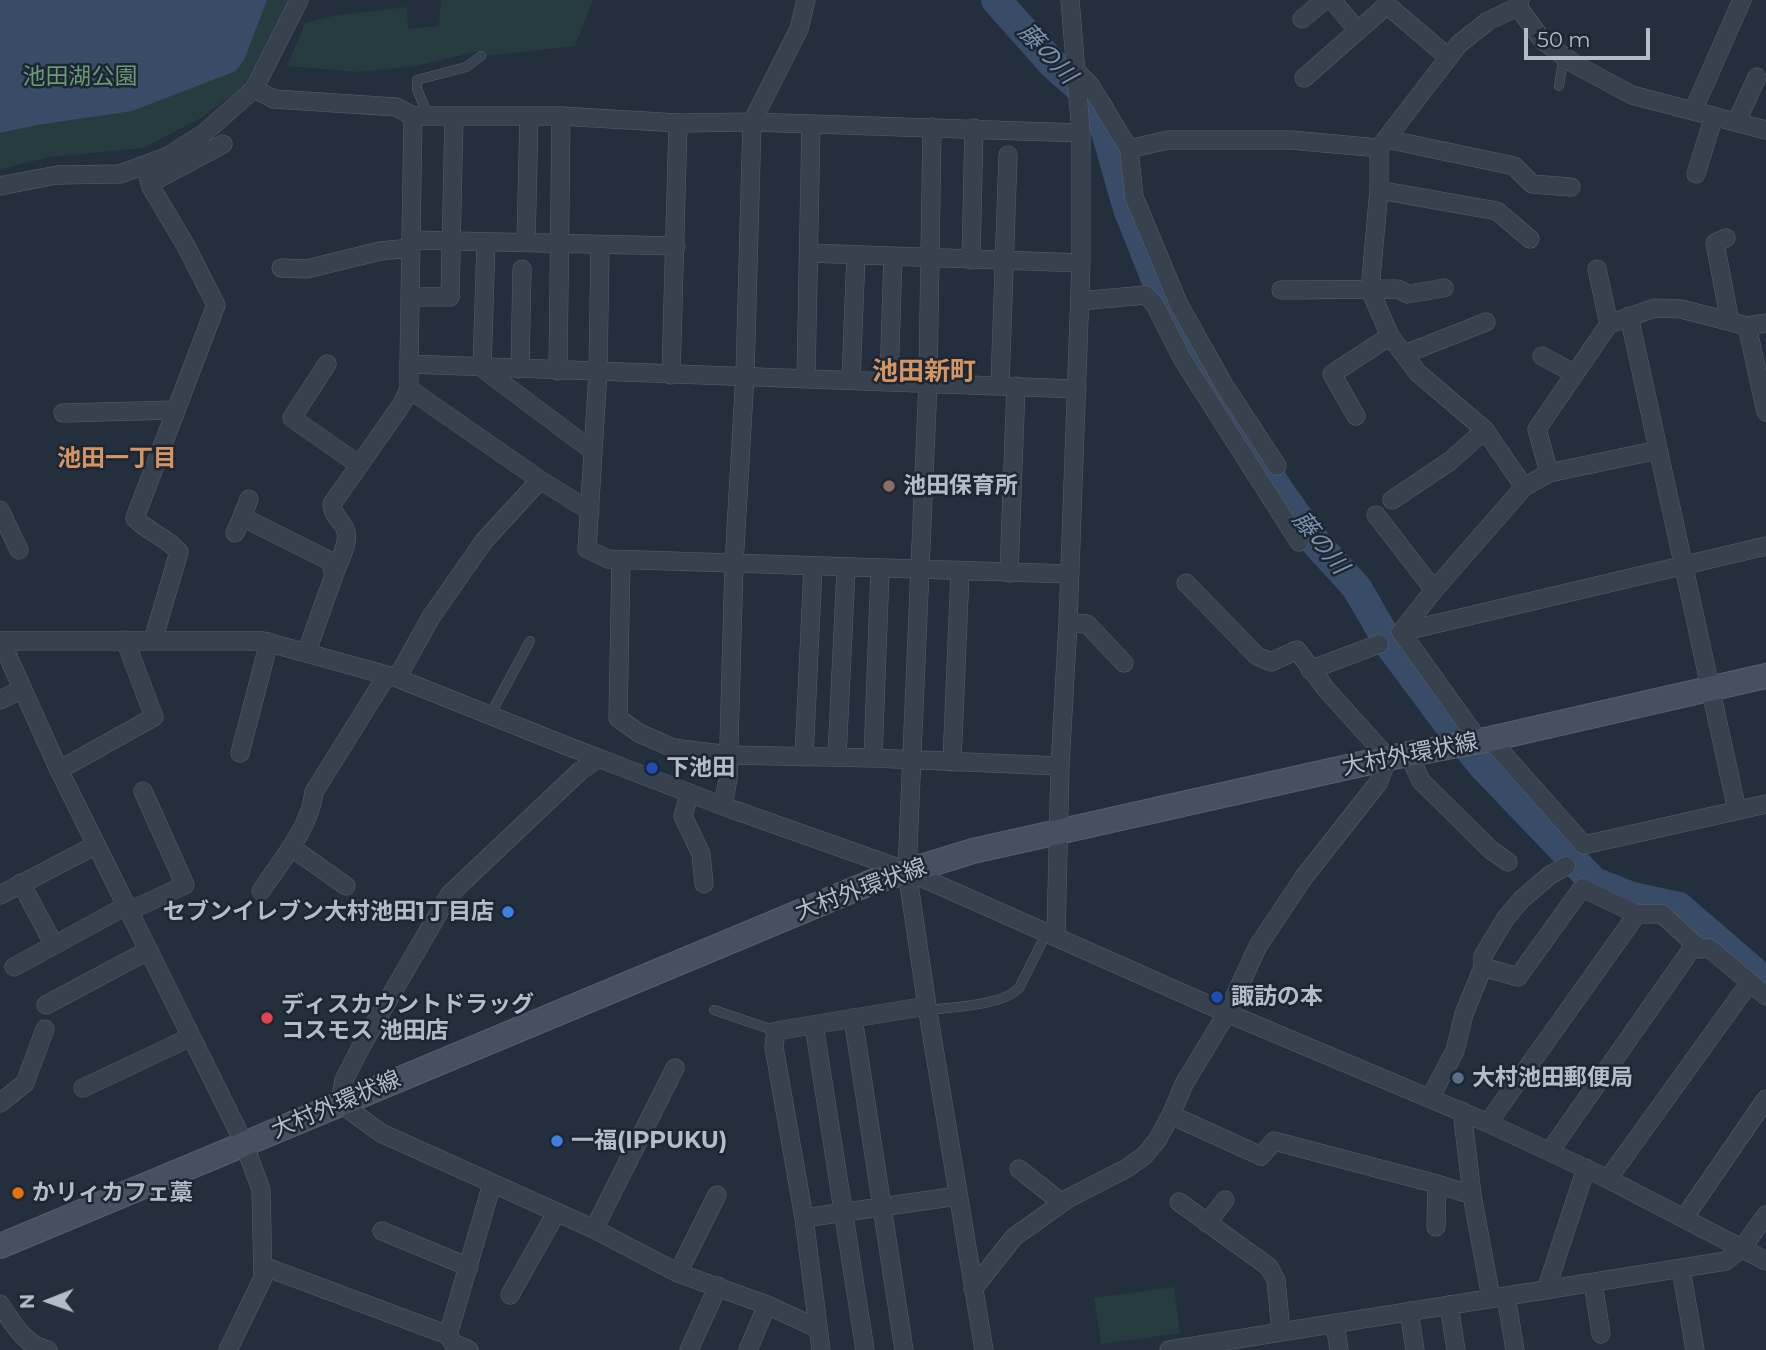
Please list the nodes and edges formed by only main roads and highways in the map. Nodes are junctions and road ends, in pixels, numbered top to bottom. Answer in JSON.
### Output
{"nodes":[{"id":1,"x":1766,"y":676,"type":"edge"},
{"id":2,"x":0,"y":1246,"type":"edge"}],
"edges":[{"from":1,"to":2,"type":"main road","name":"大村外環状線"}]}
